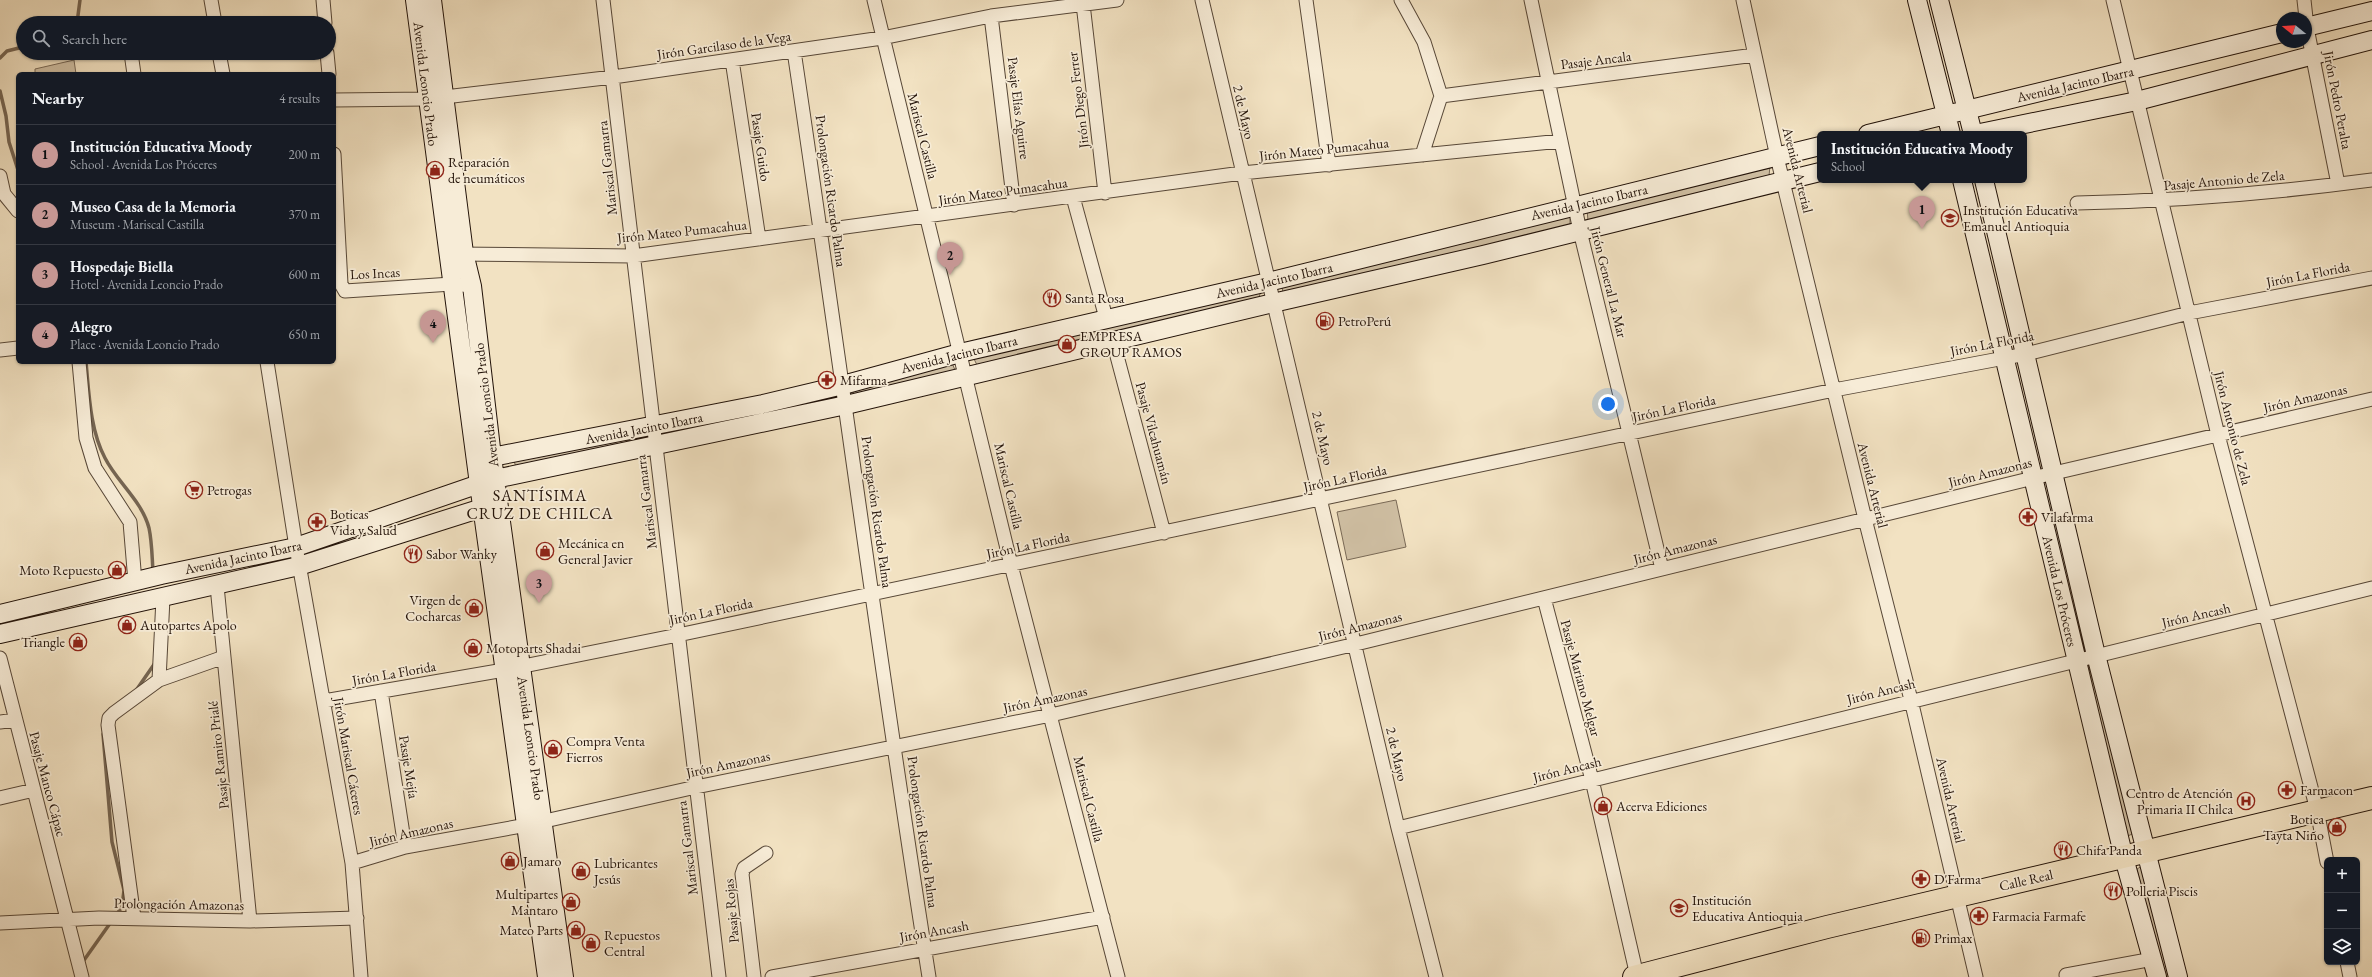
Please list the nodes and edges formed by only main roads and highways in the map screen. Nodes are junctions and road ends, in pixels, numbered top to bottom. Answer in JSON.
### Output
{"nodes":[{"id":1,"x":2372,"y":798,"type":"edge"},
{"id":2,"x":1635,"y":977,"type":"edge"}],
"edges":[{"from":1,"to":2,"type":"highway","name":"Calle Real"}]}
